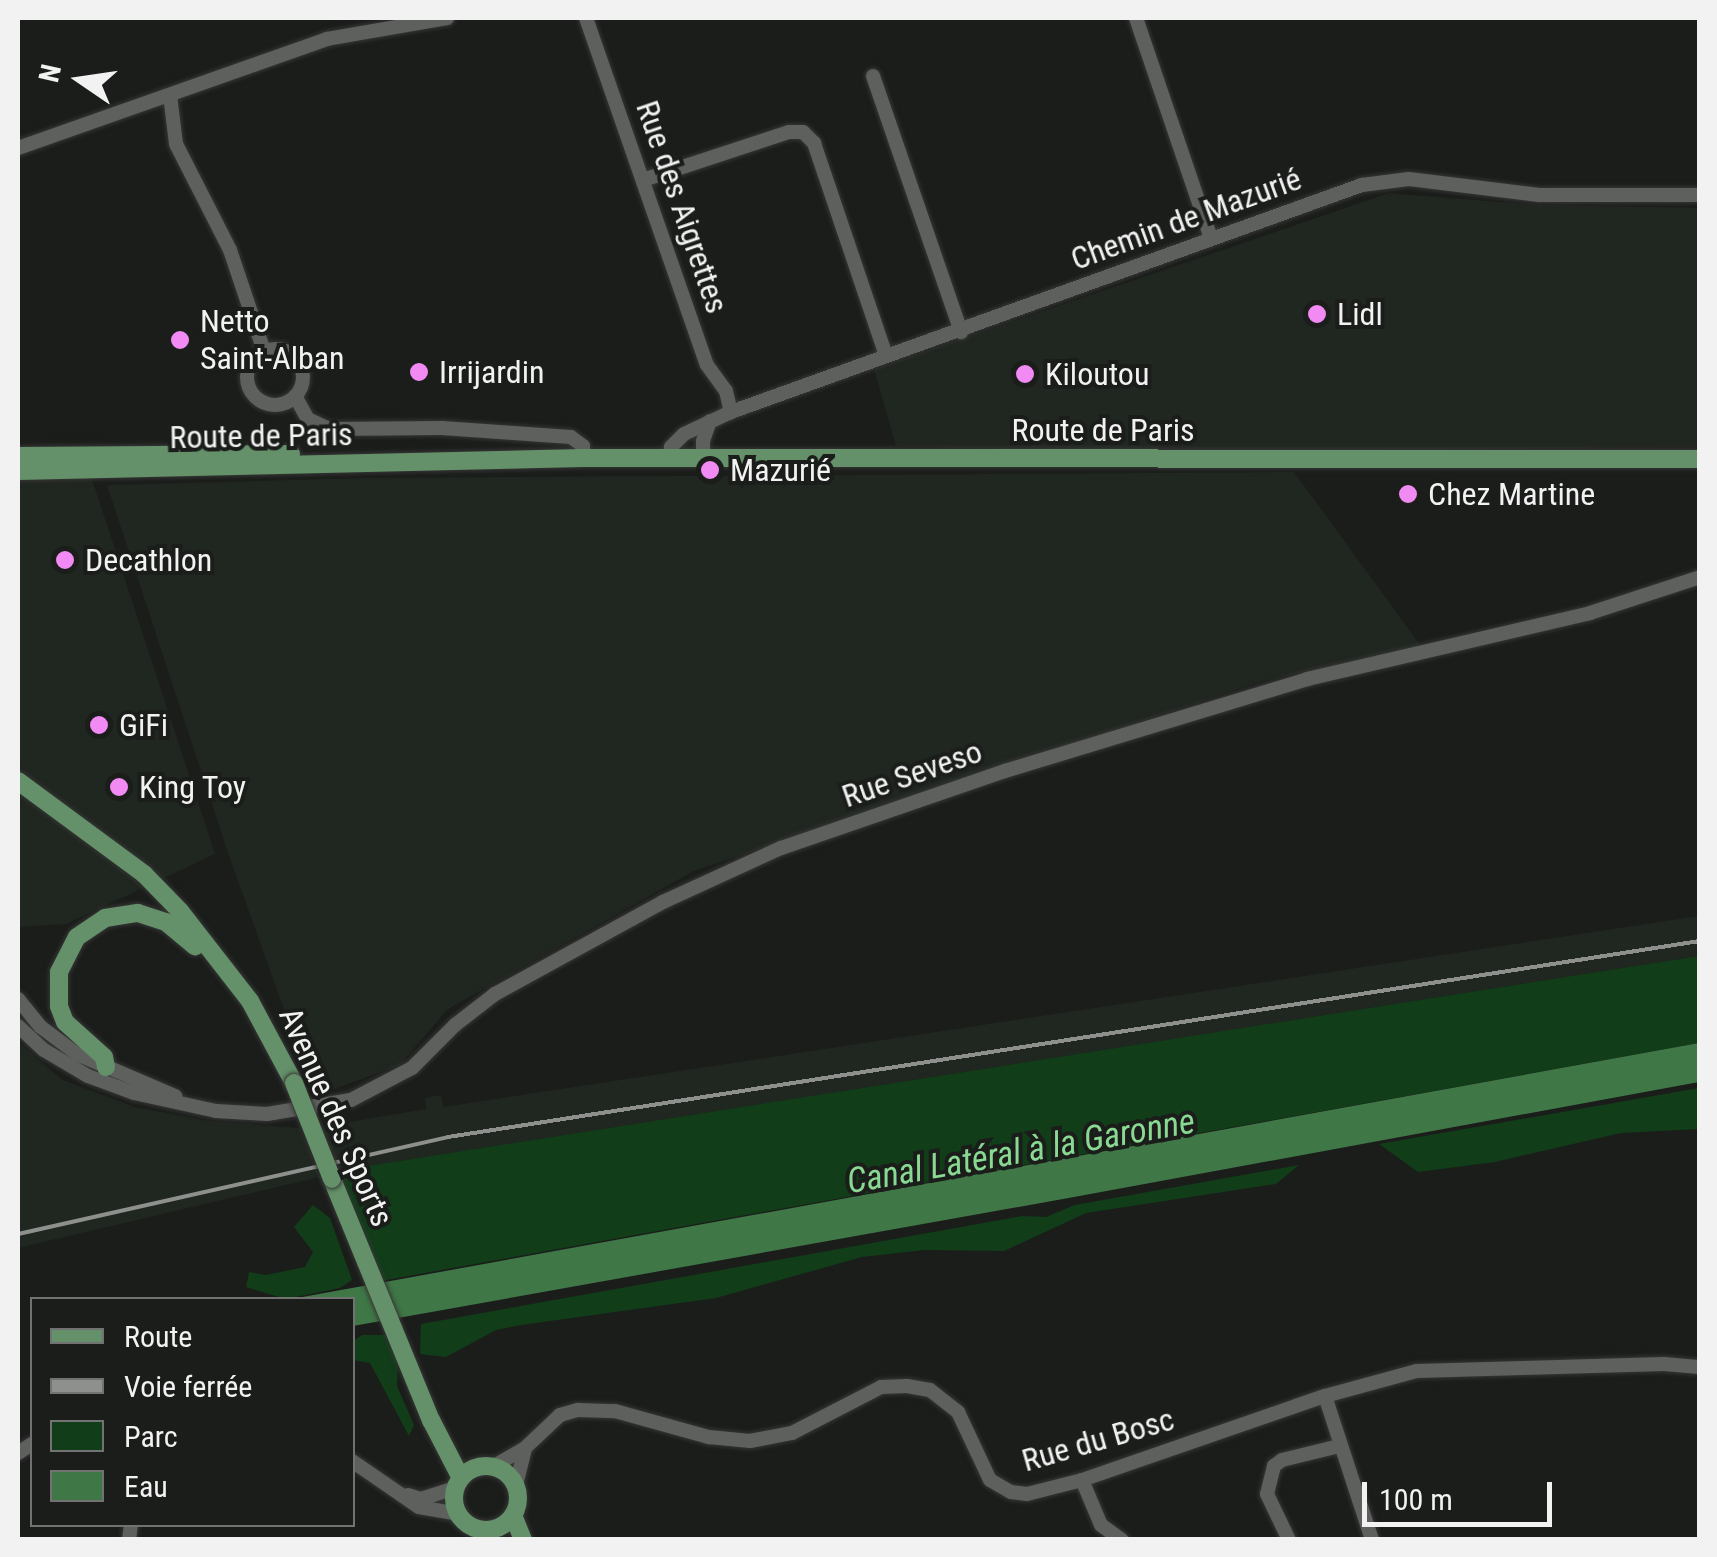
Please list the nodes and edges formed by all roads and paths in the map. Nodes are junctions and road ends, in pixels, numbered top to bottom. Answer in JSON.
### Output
{"nodes":[{"id":1,"x":447,"y":18,"type":"edge"},
{"id":2,"x":586,"y":18,"type":"edge"},
{"id":3,"x":1136,"y":18,"type":"edge"},
{"id":4,"x":873,"y":76,"type":"dead end"},
{"id":5,"x":170,"y":95,"type":"junction"},
{"id":6,"x":18,"y":148,"type":"edge"},
{"id":7,"x":643,"y":180,"type":"junction"},
{"id":8,"x":1700,"y":195,"type":"edge"},
{"id":9,"x":1211,"y":238,"type":"junction"},
{"id":10,"x":961,"y":332,"type":"junction"},
{"id":11,"x":264,"y":351,"type":"junction"},
{"id":12,"x":886,"y":356,"type":"junction"},
{"id":13,"x":295,"y":396,"type":"junction"},
{"id":14,"x":731,"y":412,"type":"junction"},
{"id":15,"x":710,"y":421,"type":"junction"},
{"id":16,"x":581,"y":449,"type":"junction"},
{"id":17,"x":18,"y":456,"type":"edge"},
{"id":18,"x":670,"y":458,"type":"junction"},
{"id":19,"x":702,"y":458,"type":"junction"},
{"id":20,"x":506,"y":459,"type":"junction"},
{"id":21,"x":1700,"y":460,"type":"edge"},
{"id":22,"x":18,"y":472,"type":"edge"},
{"id":23,"x":1700,"y":577,"type":"edge"},
{"id":24,"x":18,"y":781,"type":"edge"},
{"id":25,"x":18,"y":797,"type":"edge"},
{"id":26,"x":180,"y":911,"type":"junction"},
{"id":27,"x":18,"y":999,"type":"edge"},
{"id":28,"x":250,"y":1001,"type":"junction"},
{"id":29,"x":18,"y":1026,"type":"edge"},
{"id":30,"x":106,"y":1067,"type":"junction"},
{"id":31,"x":194,"y":1106,"type":"junction"},
{"id":32,"x":1700,"y":1367,"type":"edge"},
{"id":33,"x":1325,"y":1396,"type":"junction"},
{"id":34,"x":446,"y":1440,"type":"junction"},
{"id":35,"x":1340,"y":1446,"type":"junction"},
{"id":36,"x":524,"y":1448,"type":"junction"},
{"id":37,"x":355,"y":1463,"type":"edge"},
{"id":38,"x":487,"y":1466,"type":"junction"},
{"id":39,"x":1082,"y":1480,"type":"junction"},
{"id":40,"x":458,"y":1483,"type":"junction"},
{"id":41,"x":516,"y":1485,"type":"junction"},
{"id":42,"x":403,"y":1494,"type":"junction"},
{"id":43,"x":458,"y":1514,"type":"junction"},
{"id":44,"x":514,"y":1515,"type":"junction"},
{"id":45,"x":498,"y":1534,"type":"edge"},
{"id":46,"x":523,"y":1540,"type":"edge"},
{"id":47,"x":1122,"y":1540,"type":"edge"},
{"id":48,"x":1289,"y":1540,"type":"edge"},
{"id":49,"x":1372,"y":1540,"type":"edge"}],
"edges":[{"from":1,"to":5,"type":"street"},
{"from":2,"to":7,"type":"street","name":"Rue des Aigrettes"},
{"from":3,"to":9,"type":"street"},
{"from":4,"to":10,"type":"street"},
{"from":5,"to":6,"type":"street"},
{"from":5,"to":11,"type":"street"},
{"from":7,"to":12,"type":"street"},
{"from":7,"to":14,"type":"street","name":"Rue des Aigrettes"},
{"from":8,"to":9,"type":"street","name":"Chemin de Mazurié"},
{"from":9,"to":10,"type":"street","name":"Chemin de Mazurié"},
{"from":10,"to":12,"type":"street","name":"Chemin de Mazurié"},
{"from":11,"to":13,"type":"street"},
{"from":11,"to":13,"type":"street"},
{"from":12,"to":14,"type":"street","name":"Chemin de Mazurié"},
{"from":13,"to":16,"type":"street"},
{"from":14,"to":15,"type":"street","name":"Chemin de Mazurié"},
{"from":15,"to":18,"type":"street","name":"Chemin de Mazurié"},
{"from":15,"to":19,"type":"street"},
{"from":16,"to":18,"type":"main road","name":"Route de Paris"},
{"from":16,"to":20,"type":"main road","name":"Route de Paris"},
{"from":17,"to":20,"type":"main road","name":"Route de Paris"},
{"from":18,"to":19,"type":"main road","name":"Route de Paris"},
{"from":19,"to":21,"type":"main road","name":"Route de Paris"},
{"from":20,"to":22,"type":"main road","name":"Route de Paris"},
{"from":23,"to":31,"type":"street","name":"Rue Seveso"},
{"from":24,"to":26,"type":"main road","name":"Avenue des Sports"},
{"from":25,"to":26,"type":"main road","name":"Avenue des Sports"},
{"from":26,"to":28,"type":"main road","name":"Avenue des Sports"},
{"from":27,"to":30,"type":"street","name":"Rue Seveso"},
{"from":28,"to":30,"type":"main road"},
{"from":28,"to":34,"type":"main road","name":"Avenue des Sports","bridge":true},
{"from":29,"to":31,"type":"street","name":"Rue Seveso"},
{"from":30,"to":31,"type":"street","name":"Rue Seveso"},
{"from":32,"to":33,"type":"street","name":"Rue du Bosc"},
{"from":33,"to":35,"type":"street"},
{"from":33,"to":39,"type":"street","name":"Rue du Bosc"},
{"from":34,"to":38,"type":"main road"},
{"from":34,"to":40,"type":"main road"},
{"from":35,"to":48,"type":"street"},
{"from":35,"to":49,"type":"street"},
{"from":36,"to":38,"type":"street","name":"Rue du Bosc"},
{"from":36,"to":39,"type":"street","name":"Rue du Bosc"},
{"from":36,"to":41,"type":"street"},
{"from":37,"to":42,"type":"street"},
{"from":38,"to":40,"type":"main road"},
{"from":38,"to":41,"type":"main road"},
{"from":39,"to":47,"type":"street"},
{"from":40,"to":42,"type":"street"},
{"from":40,"to":43,"type":"main road"},
{"from":41,"to":44,"type":"main road"},
{"from":42,"to":43,"type":"street"},
{"from":43,"to":45,"type":"main road"},
{"from":44,"to":45,"type":"main road"},
{"from":44,"to":46,"type":"main road"}]}
